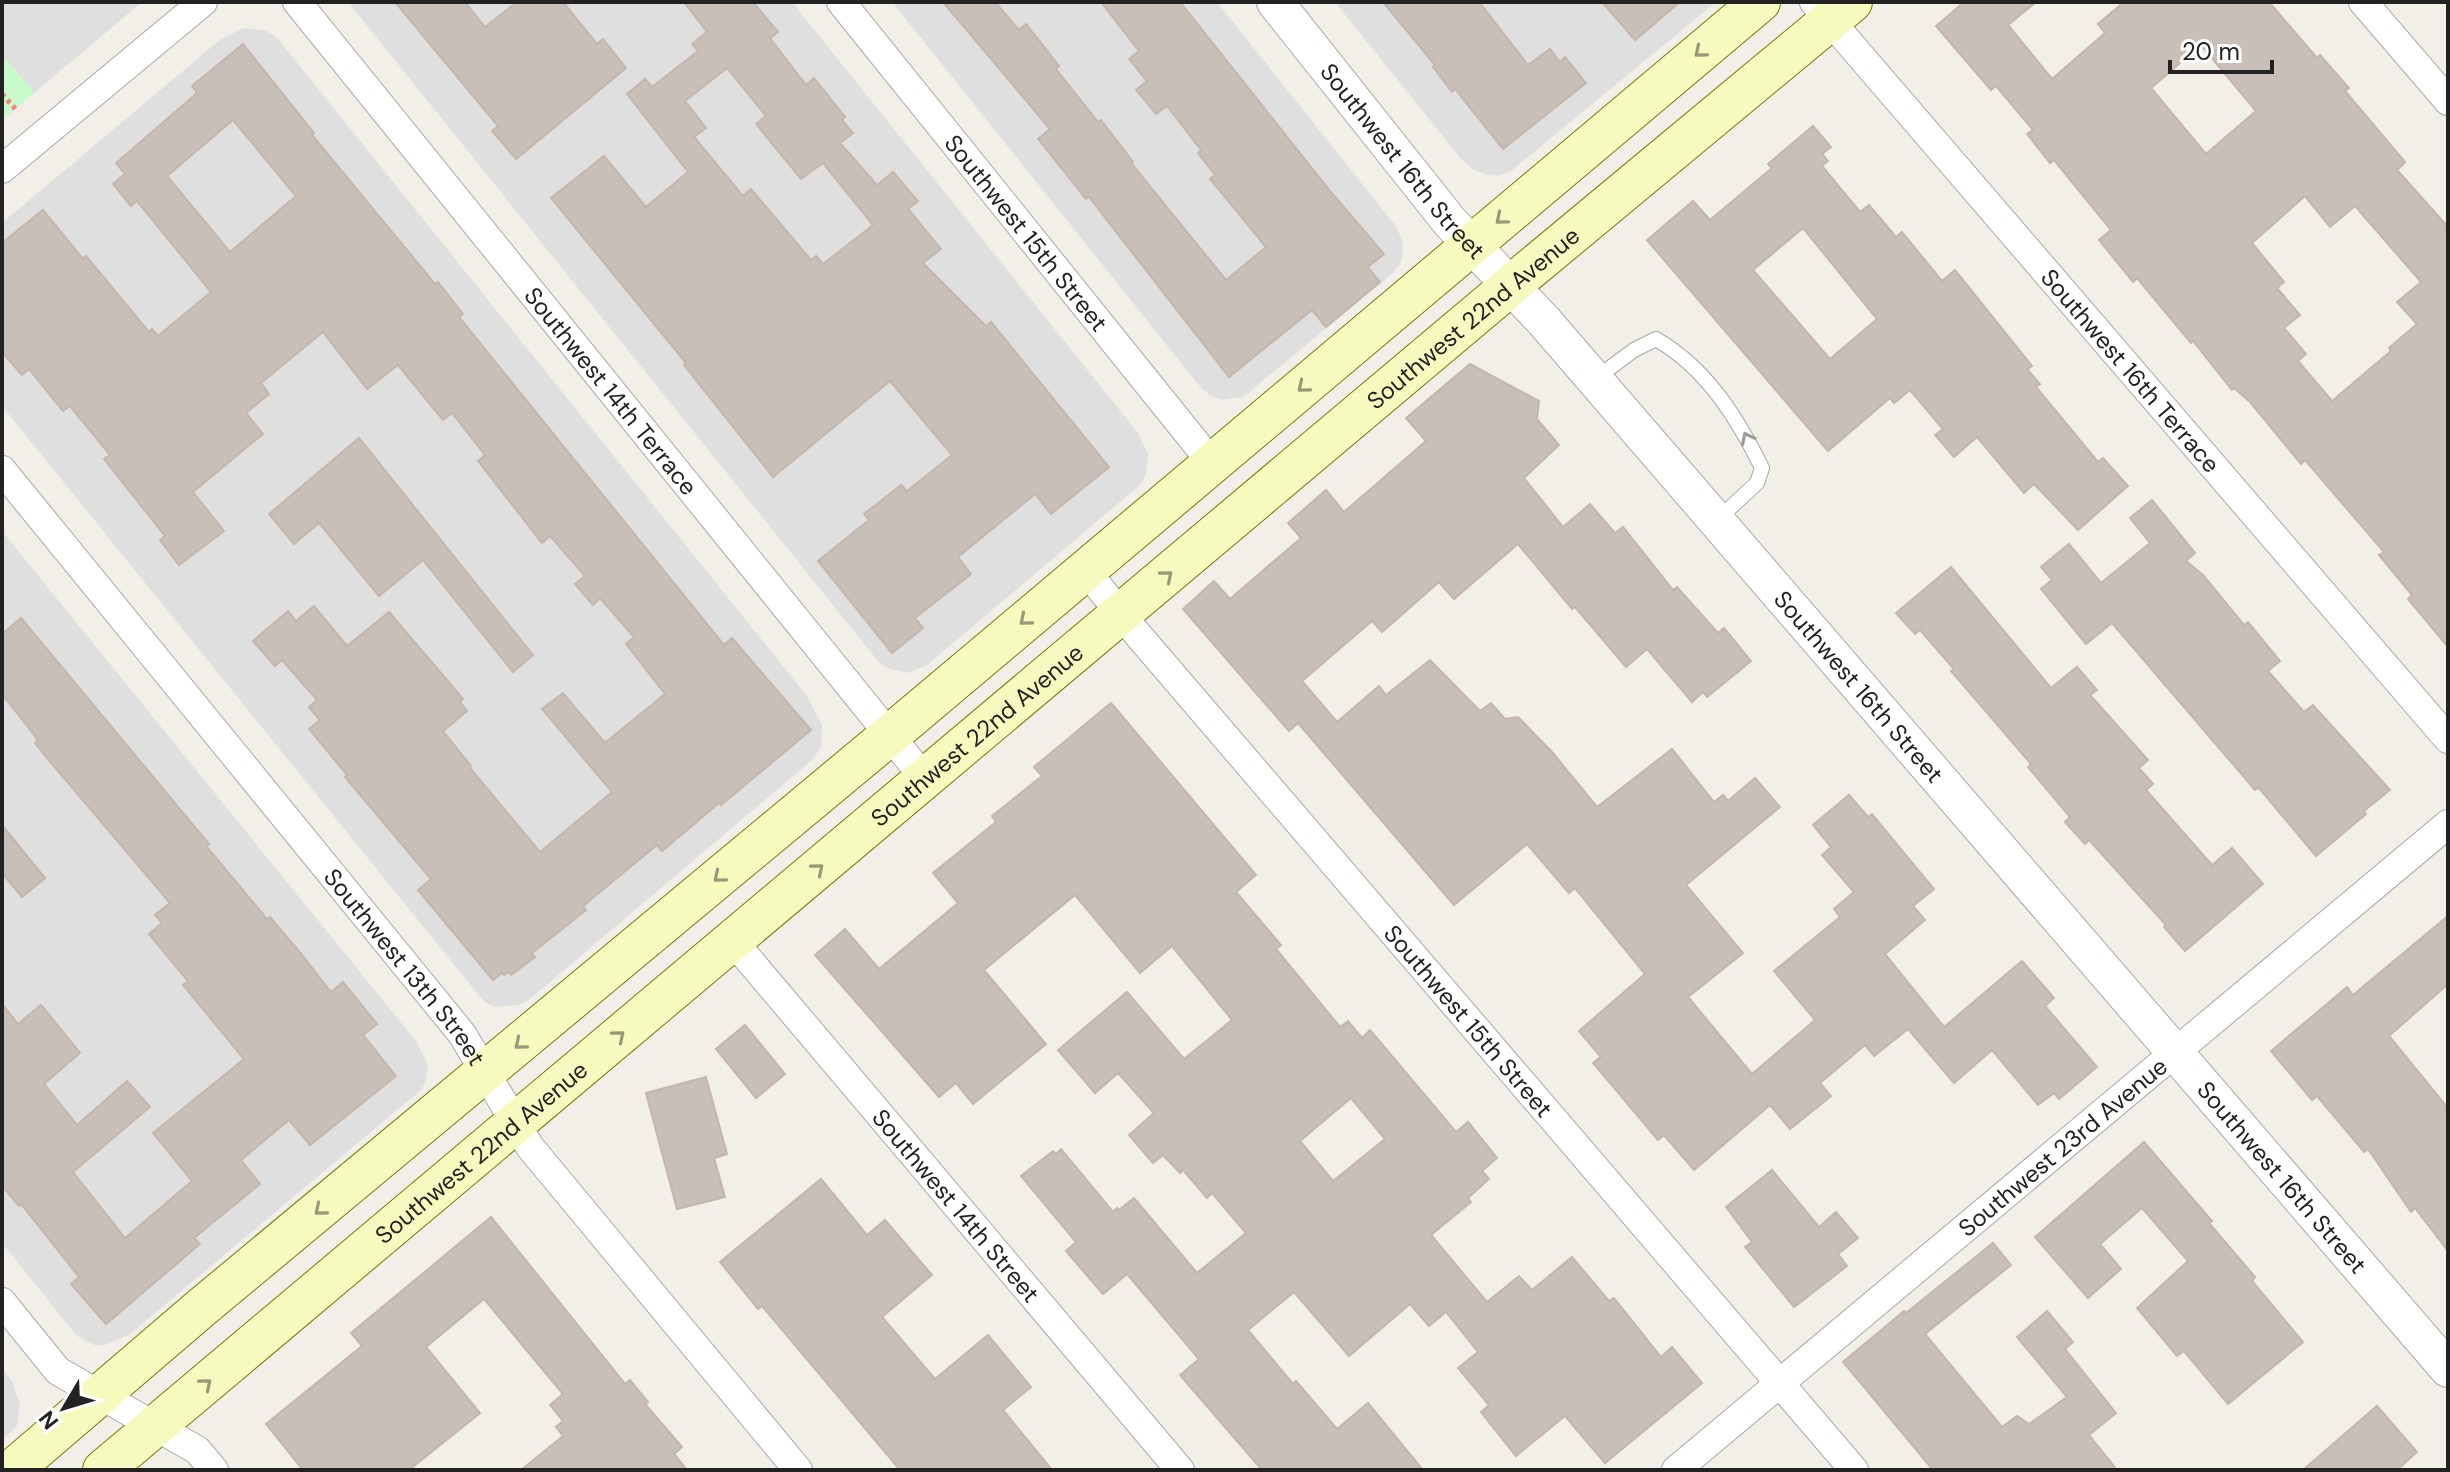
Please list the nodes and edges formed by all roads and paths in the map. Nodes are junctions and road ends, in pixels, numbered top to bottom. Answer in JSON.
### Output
{"nodes":[{"id":1,"x":203,"y":2,"type":"edge"},
{"id":2,"x":297,"y":2,"type":"edge"},
{"id":3,"x":841,"y":2,"type":"edge"},
{"id":4,"x":1275,"y":2,"type":"edge"},
{"id":5,"x":1760,"y":2,"type":"edge"},
{"id":6,"x":2363,"y":2,"type":"edge"},
{"id":7,"x":1832,"y":8,"type":"edge"},
{"id":8,"x":2,"y":94,"type":"edge"},
{"id":9,"x":2448,"y":101,"type":"edge"},
{"id":10,"x":18,"y":112,"type":"dead end"},
{"id":11,"x":2,"y":169,"type":"edge"},
{"id":12,"x":1470,"y":245,"type":"junction"},
{"id":13,"x":1510,"y":286,"type":"junction"},
{"id":14,"x":1594,"y":380,"type":"junction"},
{"id":15,"x":1212,"y":463,"type":"junction"},
{"id":16,"x":2,"y":470,"type":"edge"},
{"id":17,"x":1716,"y":521,"type":"junction"},
{"id":18,"x":1085,"y":570,"type":"junction"},
{"id":19,"x":1121,"y":615,"type":"junction"},
{"id":20,"x":890,"y":735,"type":"junction"},
{"id":21,"x":2448,"y":739,"type":"edge"},
{"id":22,"x":925,"y":779,"type":"junction"},
{"id":23,"x":2448,"y":824,"type":"edge"},
{"id":24,"x":733,"y":941,"type":"junction"},
{"id":25,"x":2175,"y":1051,"type":"junction"},
{"id":26,"x":486,"y":1072,"type":"junction"},
{"id":27,"x":515,"y":1124,"type":"junction"},
{"id":28,"x":2,"y":1302,"type":"edge"},
{"id":29,"x":2448,"y":1369,"type":"edge"},
{"id":30,"x":1780,"y":1384,"type":"junction"},
{"id":31,"x":101,"y":1395,"type":"junction"},
{"id":32,"x":155,"y":1426,"type":"junction"},
{"id":33,"x":12,"y":1470,"type":"edge"},
{"id":34,"x":103,"y":1470,"type":"edge"},
{"id":35,"x":214,"y":1470,"type":"edge"},
{"id":36,"x":798,"y":1470,"type":"edge"},
{"id":37,"x":1180,"y":1470,"type":"edge"},
{"id":38,"x":1676,"y":1470,"type":"edge"},
{"id":39,"x":1854,"y":1470,"type":"edge"}],
"edges":[{"from":1,"to":11,"type":"street"},
{"from":2,"to":20,"type":"street","name":"Southwest 14th Terrace"},
{"from":3,"to":15,"type":"street","name":"Southwest 15th Street"},
{"from":4,"to":12,"type":"street","name":"Southwest 16th Street"},
{"from":5,"to":12,"type":"main road","one_way":true},
{"from":6,"to":9,"type":"street"},
{"from":7,"to":13,"type":"main road","name":"Southwest 22nd Avenue"},
{"from":7,"to":21,"type":"street","name":"Southwest 16th Terrace"},
{"from":8,"to":10,"type":"path"},
{"from":12,"to":13,"type":"street","name":"Southwest 16th Street"},
{"from":12,"to":15,"type":"main road","one_way":true},
{"from":13,"to":14,"type":"street","name":"Southwest 16th Street"},
{"from":19,"to":13,"type":"main road","name":"Southwest 22nd Avenue","one_way":true},
{"from":14,"to":17,"type":"street","name":"Southwest 16th Street"},
{"from":17,"to":14,"type":"lane","one_way":true},
{"from":15,"to":18,"type":"main road"},
{"from":16,"to":26,"type":"street","name":"Southwest 13th Street"},
{"from":17,"to":25,"type":"street","name":"Southwest 16th Street"},
{"from":18,"to":19,"type":"street","name":"Southwest 15th Street"},
{"from":18,"to":20,"type":"main road","one_way":true},
{"from":19,"to":22,"type":"main road","name":"Southwest 22nd Avenue"},
{"from":19,"to":30,"type":"street","name":"Southwest 15th Street"},
{"from":20,"to":22,"type":"street","name":"Southwest 14th Terrace"},
{"from":20,"to":26,"type":"main road","one_way":true},
{"from":24,"to":22,"type":"main road","name":"Southwest 22nd Avenue","one_way":true},
{"from":23,"to":25,"type":"street","name":"Southwest 23rd Avenue"},
{"from":27,"to":24,"type":"main road","name":"Southwest 22nd Avenue","one_way":true},
{"from":24,"to":37,"type":"street","name":"Southwest 14th Street"},
{"from":25,"to":29,"type":"street","name":"Southwest 16th Street"},
{"from":25,"to":30,"type":"street","name":"Southwest 23rd Avenue"},
{"from":26,"to":27,"type":"street","name":"Southwest 13th Street"},
{"from":26,"to":31,"type":"main road","one_way":true},
{"from":32,"to":27,"type":"main road","name":"Southwest 22nd Avenue","one_way":true},
{"from":27,"to":36,"type":"street","name":"Southwest 13th Street"},
{"from":28,"to":31,"type":"street"},
{"from":30,"to":38,"type":"street","name":"Southwest 23rd Avenue"},
{"from":30,"to":39,"type":"street","name":"Southwest 15th Street"},
{"from":31,"to":32,"type":"street"},
{"from":31,"to":33,"type":"main road"},
{"from":32,"to":34,"type":"main road","name":"Southwest 22nd Avenue"},
{"from":32,"to":35,"type":"street"}]}
